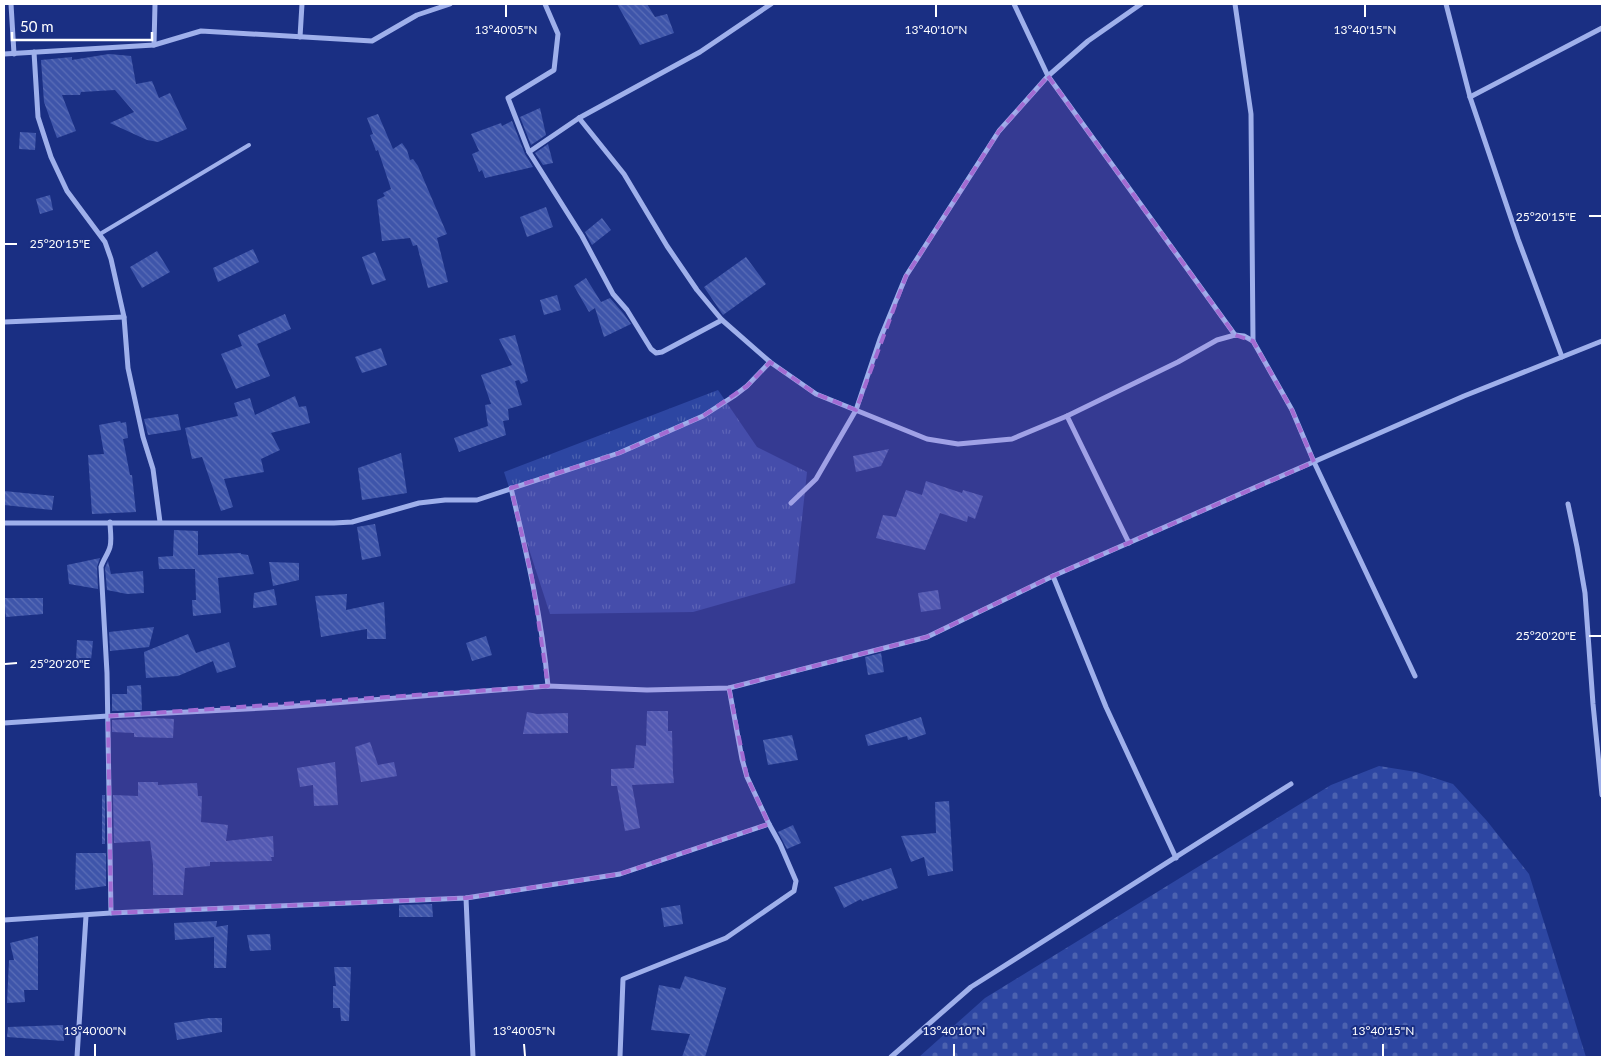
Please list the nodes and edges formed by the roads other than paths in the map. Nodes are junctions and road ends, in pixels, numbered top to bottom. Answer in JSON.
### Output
{"nodes":[{"id":1,"x":11,"y":4,"type":"edge"},
{"id":2,"x":155,"y":4,"type":"edge"},
{"id":3,"x":302,"y":4,"type":"edge"},
{"id":4,"x":450,"y":4,"type":"edge"},
{"id":5,"x":545,"y":4,"type":"edge"},
{"id":6,"x":771,"y":4,"type":"edge"},
{"id":7,"x":1014,"y":4,"type":"edge"},
{"id":8,"x":1141,"y":4,"type":"edge"},
{"id":9,"x":1235,"y":4,"type":"edge"},
{"id":10,"x":1446,"y":4,"type":"edge"},
{"id":11,"x":1602,"y":28,"type":"edge"},
{"id":12,"x":300,"y":37,"type":"junction"},
{"id":13,"x":154,"y":46,"type":"junction"},
{"id":14,"x":34,"y":52,"type":"junction"},
{"id":15,"x":4,"y":54,"type":"edge"},
{"id":16,"x":14,"y":54,"type":"junction"},
{"id":17,"x":1048,"y":76,"type":"junction"},
{"id":18,"x":1470,"y":96,"type":"junction"},
{"id":19,"x":580,"y":118,"type":"junction"},
{"id":20,"x":249,"y":145,"type":"dead end"},
{"id":21,"x":529,"y":152,"type":"junction"},
{"id":22,"x":100,"y":234,"type":"junction"},
{"id":23,"x":124,"y":317,"type":"junction"},
{"id":24,"x":722,"y":320,"type":"junction"},
{"id":25,"x":4,"y":322,"type":"edge"},
{"id":26,"x":1235,"y":335,"type":"junction"},
{"id":27,"x":1253,"y":341,"type":"junction"},
{"id":28,"x":1602,"y":342,"type":"edge"},
{"id":29,"x":1562,"y":357,"type":"junction"},
{"id":30,"x":770,"y":362,"type":"junction"},
{"id":31,"x":856,"y":410,"type":"junction"},
{"id":32,"x":1068,"y":416,"type":"junction"},
{"id":33,"x":1314,"y":462,"type":"junction"},
{"id":34,"x":510,"y":488,"type":"junction"},
{"id":35,"x":790,"y":503,"type":"dead end"},
{"id":36,"x":1568,"y":504,"type":"dead end"},
{"id":37,"x":110,"y":522,"type":"junction"},
{"id":38,"x":160,"y":522,"type":"junction"},
{"id":39,"x":4,"y":523,"type":"edge"},
{"id":40,"x":1129,"y":544,"type":"junction"},
{"id":41,"x":1053,"y":576,"type":"junction"},
{"id":42,"x":1415,"y":676,"type":"dead end"},
{"id":43,"x":548,"y":686,"type":"junction"},
{"id":44,"x":728,"y":688,"type":"junction"},
{"id":45,"x":108,"y":716,"type":"junction"},
{"id":46,"x":4,"y":723,"type":"edge"},
{"id":47,"x":1291,"y":784,"type":"dead end"},
{"id":48,"x":1602,"y":795,"type":"edge"},
{"id":49,"x":769,"y":824,"type":"junction"},
{"id":50,"x":1176,"y":858,"type":"junction"},
{"id":51,"x":466,"y":898,"type":"junction"},
{"id":52,"x":112,"y":913,"type":"junction"},
{"id":53,"x":86,"y":916,"type":"junction"},
{"id":54,"x":4,"y":920,"type":"edge"},
{"id":55,"x":77,"y":1057,"type":"edge"},
{"id":56,"x":473,"y":1057,"type":"edge"},
{"id":57,"x":620,"y":1057,"type":"edge"},
{"id":58,"x":890,"y":1057,"type":"edge"}],
"edges":[{"from":1,"to":16,"type":"street"},
{"from":2,"to":13,"type":"street"},
{"from":3,"to":12,"type":"street"},
{"from":4,"to":12,"type":"street"},
{"from":5,"to":21,"type":"street"},
{"from":6,"to":19,"type":"street"},
{"from":7,"to":17,"type":"street"},
{"from":8,"to":17,"type":"street"},
{"from":9,"to":27,"type":"street"},
{"from":10,"to":18,"type":"street"},
{"from":11,"to":18,"type":"street"},
{"from":12,"to":13,"type":"street"},
{"from":13,"to":14,"type":"street"},
{"from":14,"to":16,"type":"street"},
{"from":14,"to":22,"type":"street"},
{"from":15,"to":16,"type":"street"},
{"from":17,"to":26,"type":"street"},
{"from":17,"to":31,"type":"street"},
{"from":18,"to":29,"type":"street"},
{"from":19,"to":21,"type":"street"},
{"from":19,"to":24,"type":"street"},
{"from":20,"to":22,"type":"lane"},
{"from":21,"to":24,"type":"street"},
{"from":22,"to":23,"type":"street"},
{"from":23,"to":25,"type":"street"},
{"from":23,"to":38,"type":"street"},
{"from":24,"to":30,"type":"street"},
{"from":26,"to":27,"type":"street"},
{"from":26,"to":32,"type":"street"},
{"from":27,"to":33,"type":"street"},
{"from":28,"to":29,"type":"street"},
{"from":29,"to":33,"type":"street"},
{"from":30,"to":31,"type":"street"},
{"from":30,"to":34,"type":"street"},
{"from":31,"to":32,"type":"street"},
{"from":31,"to":35,"type":"street"},
{"from":32,"to":40,"type":"street"},
{"from":33,"to":40,"type":"street"},
{"from":33,"to":42,"type":"street"},
{"from":34,"to":38,"type":"street"},
{"from":34,"to":43,"type":"street"},
{"from":36,"to":48,"type":"street"},
{"from":37,"to":38,"type":"street"},
{"from":37,"to":39,"type":"street"},
{"from":37,"to":45,"type":"street"},
{"from":40,"to":41,"type":"street"},
{"from":41,"to":44,"type":"street"},
{"from":41,"to":50,"type":"street"},
{"from":43,"to":44,"type":"street"},
{"from":43,"to":45,"type":"street"},
{"from":44,"to":49,"type":"street"},
{"from":45,"to":46,"type":"street"},
{"from":45,"to":52,"type":"street"},
{"from":47,"to":50,"type":"street"},
{"from":49,"to":51,"type":"street"},
{"from":49,"to":57,"type":"street"},
{"from":50,"to":58,"type":"street"},
{"from":51,"to":52,"type":"street"},
{"from":51,"to":56,"type":"street"},
{"from":52,"to":53,"type":"street"},
{"from":53,"to":54,"type":"street"},
{"from":53,"to":55,"type":"street"}]}
